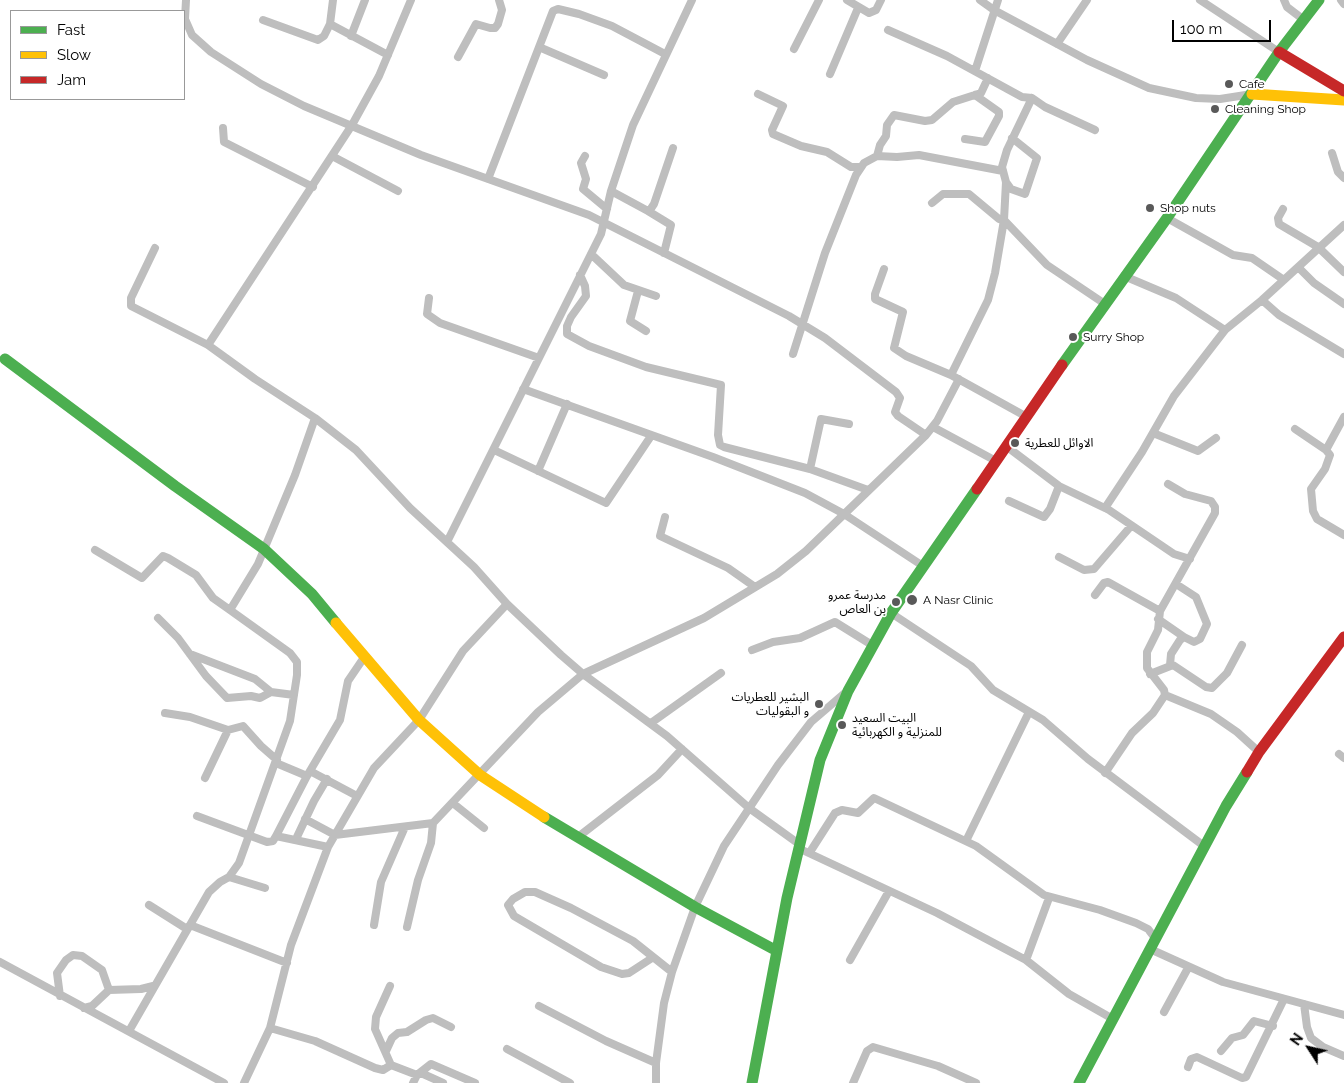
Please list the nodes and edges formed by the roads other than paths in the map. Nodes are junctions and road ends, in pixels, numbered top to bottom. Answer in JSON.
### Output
{"nodes":[{"id":1,"x":333,"y":0,"type":"edge"},
{"id":2,"x":365,"y":0,"type":"edge"},
{"id":3,"x":411,"y":0,"type":"edge"},
{"id":4,"x":500,"y":0,"type":"edge"},
{"id":5,"x":692,"y":0,"type":"edge"},
{"id":6,"x":819,"y":0,"type":"edge"},
{"id":7,"x":846,"y":0,"type":"edge"},
{"id":8,"x":881,"y":0,"type":"edge"},
{"id":9,"x":980,"y":0,"type":"edge"},
{"id":10,"x":998,"y":0,"type":"edge"},
{"id":11,"x":1087,"y":0,"type":"edge"},
{"id":12,"x":1200,"y":0,"type":"edge"},
{"id":13,"x":1284,"y":0,"type":"edge"},
{"id":14,"x":1319,"y":0,"type":"edge"},
{"id":15,"x":1341,"y":0,"type":"edge"},
{"id":16,"x":1344,"y":4,"type":"edge"},
{"id":17,"x":858,"y":8,"type":"junction"},
{"id":18,"x":994,"y":10,"type":"junction"},
{"id":19,"x":185,"y":16,"type":"edge"},
{"id":20,"x":263,"y":20,"type":"dead end"},
{"id":21,"x":1304,"y":20,"type":"junction"},
{"id":22,"x":330,"y":24,"type":"junction"},
{"id":23,"x":888,"y":30,"type":"dead end"},
{"id":24,"x":351,"y":36,"type":"junction"},
{"id":25,"x":1057,"y":44,"type":"junction"},
{"id":26,"x":539,"y":47,"type":"junction"},
{"id":27,"x":794,"y":49,"type":"dead end"},
{"id":28,"x":1280,"y":52,"type":"junction"},
{"id":29,"x":665,"y":54,"type":"junction"},
{"id":30,"x":388,"y":55,"type":"junction"},
{"id":31,"x":458,"y":57,"type":"dead end"},
{"id":32,"x":975,"y":71,"type":"junction"},
{"id":33,"x":830,"y":74,"type":"dead end"},
{"id":34,"x":604,"y":76,"type":"dead end"},
{"id":35,"x":988,"y":78,"type":"junction"},
{"id":36,"x":1344,"y":91,"type":"edge"},
{"id":37,"x":758,"y":94,"type":"dead end"},
{"id":38,"x":1252,"y":94,"type":"junction"},
{"id":39,"x":976,"y":95,"type":"junction"},
{"id":40,"x":1032,"y":98,"type":"junction"},
{"id":41,"x":1344,"y":100,"type":"edge"},
{"id":42,"x":352,"y":125,"type":"junction"},
{"id":43,"x":224,"y":128,"type":"dead end"},
{"id":44,"x":1095,"y":130,"type":"dead end"},
{"id":45,"x":1012,"y":138,"type":"junction"},
{"id":46,"x":965,"y":139,"type":"dead end"},
{"id":47,"x":673,"y":148,"type":"dead end"},
{"id":48,"x":1332,"y":153,"type":"dead end"},
{"id":49,"x":332,"y":156,"type":"junction"},
{"id":50,"x":585,"y":156,"type":"dead end"},
{"id":51,"x":877,"y":156,"type":"junction"},
{"id":52,"x":861,"y":167,"type":"junction"},
{"id":53,"x":1003,"y":171,"type":"junction"},
{"id":54,"x":1344,"y":178,"type":"edge"},
{"id":55,"x":488,"y":179,"type":"junction"},
{"id":56,"x":1006,"y":182,"type":"junction"},
{"id":57,"x":313,"y":187,"type":"junction"},
{"id":58,"x":398,"y":191,"type":"dead end"},
{"id":59,"x":611,"y":191,"type":"junction"},
{"id":60,"x":932,"y":202,"type":"dead end"},
{"id":61,"x":607,"y":208,"type":"junction"},
{"id":62,"x":1283,"y":209,"type":"dead end"},
{"id":63,"x":648,"y":211,"type":"junction"},
{"id":64,"x":1168,"y":218,"type":"junction"},
{"id":65,"x":1004,"y":220,"type":"junction"},
{"id":66,"x":605,"y":222,"type":"junction"},
{"id":67,"x":1343,"y":227,"type":"edge"},
{"id":68,"x":155,"y":248,"type":"dead end"},
{"id":69,"x":1318,"y":248,"type":"junction"},
{"id":70,"x":664,"y":253,"type":"junction"},
{"id":71,"x":591,"y":254,"type":"junction"},
{"id":72,"x":1300,"y":268,"type":"junction"},
{"id":73,"x":884,"y":269,"type":"dead end"},
{"id":74,"x":1344,"y":272,"type":"edge"},
{"id":75,"x":580,"y":275,"type":"junction"},
{"id":76,"x":1124,"y":276,"type":"junction"},
{"id":77,"x":1284,"y":280,"type":"junction"},
{"id":78,"x":638,"y":291,"type":"junction"},
{"id":79,"x":656,"y":296,"type":"dead end"},
{"id":80,"x":429,"y":298,"type":"dead end"},
{"id":81,"x":1262,"y":300,"type":"junction"},
{"id":82,"x":1105,"y":304,"type":"junction"},
{"id":83,"x":1344,"y":304,"type":"edge"},
{"id":84,"x":802,"y":323,"type":"junction"},
{"id":85,"x":1225,"y":330,"type":"junction"},
{"id":86,"x":646,"y":331,"type":"dead end"},
{"id":87,"x":208,"y":345,"type":"junction"},
{"id":88,"x":794,"y":354,"type":"dead end"},
{"id":89,"x":1344,"y":354,"type":"edge"},
{"id":90,"x":539,"y":358,"type":"junction"},
{"id":91,"x":5,"y":359,"type":"dead end"},
{"id":92,"x":955,"y":377,"type":"junction"},
{"id":93,"x":524,"y":389,"type":"junction"},
{"id":94,"x":567,"y":404,"type":"junction"},
{"id":95,"x":1027,"y":417,"type":"junction"},
{"id":96,"x":1344,"y":417,"type":"edge"},
{"id":97,"x":315,"y":418,"type":"junction"},
{"id":98,"x":849,"y":424,"type":"dead end"},
{"id":99,"x":933,"y":427,"type":"junction"},
{"id":100,"x":1295,"y":430,"type":"dead end"},
{"id":101,"x":1153,"y":433,"type":"junction"},
{"id":102,"x":651,"y":436,"type":"junction"},
{"id":103,"x":926,"y":436,"type":"junction"},
{"id":104,"x":1216,"y":438,"type":"dead end"},
{"id":105,"x":1006,"y":446,"type":"junction"},
{"id":106,"x":494,"y":450,"type":"junction"},
{"id":107,"x":1326,"y":450,"type":"junction"},
{"id":108,"x":996,"y":461,"type":"junction"},
{"id":109,"x":810,"y":469,"type":"junction"},
{"id":110,"x":538,"y":471,"type":"junction"},
{"id":111,"x":1168,"y":484,"type":"dead end"},
{"id":112,"x":1059,"y":486,"type":"junction"},
{"id":113,"x":868,"y":490,"type":"junction"},
{"id":114,"x":1009,"y":501,"type":"dead end"},
{"id":115,"x":1105,"y":508,"type":"junction"},
{"id":116,"x":844,"y":514,"type":"junction"},
{"id":117,"x":665,"y":516,"type":"dead end"},
{"id":118,"x":1131,"y":526,"type":"junction"},
{"id":119,"x":1344,"y":535,"type":"edge"},
{"id":120,"x":447,"y":542,"type":"junction"},
{"id":121,"x":264,"y":549,"type":"junction"},
{"id":122,"x":95,"y":550,"type":"dead end"},
{"id":123,"x":1059,"y":558,"type":"dead end"},
{"id":124,"x":1190,"y":559,"type":"junction"},
{"id":125,"x":923,"y":566,"type":"junction"},
{"id":126,"x":1176,"y":584,"type":"junction"},
{"id":127,"x":754,"y":587,"type":"junction"},
{"id":128,"x":1094,"y":596,"type":"dead end"},
{"id":129,"x":507,"y":604,"type":"junction"},
{"id":130,"x":230,"y":610,"type":"junction"},
{"id":131,"x":891,"y":613,"type":"junction"},
{"id":132,"x":1159,"y":615,"type":"junction"},
{"id":133,"x":158,"y":618,"type":"dead end"},
{"id":134,"x":1184,"y":637,"type":"junction"},
{"id":135,"x":1344,"y":637,"type":"edge"},
{"id":136,"x":872,"y":644,"type":"junction"},
{"id":137,"x":1242,"y":644,"type":"dead end"},
{"id":138,"x":1340,"y":649,"type":"edge"},
{"id":139,"x":752,"y":650,"type":"dead end"},
{"id":140,"x":188,"y":654,"type":"junction"},
{"id":141,"x":365,"y":656,"type":"junction"},
{"id":142,"x":1170,"y":665,"type":"junction"},
{"id":143,"x":721,"y":672,"type":"dead end"},
{"id":144,"x":583,"y":674,"type":"junction"},
{"id":145,"x":1150,"y":674,"type":"junction"},
{"id":146,"x":848,"y":691,"type":"junction"},
{"id":147,"x":271,"y":692,"type":"junction"},
{"id":148,"x":1165,"y":695,"type":"junction"},
{"id":149,"x":294,"y":696,"type":"junction"},
{"id":150,"x":1028,"y":712,"type":"junction"},
{"id":151,"x":165,"y":713,"type":"dead end"},
{"id":152,"x":420,"y":720,"type":"junction"},
{"id":153,"x":651,"y":723,"type":"junction"},
{"id":154,"x":228,"y":730,"type":"junction"},
{"id":155,"x":682,"y":749,"type":"junction"},
{"id":156,"x":1259,"y":752,"type":"junction"},
{"id":157,"x":277,"y":761,"type":"junction"},
{"id":158,"x":1105,"y":773,"type":"junction"},
{"id":159,"x":309,"y":774,"type":"junction"},
{"id":160,"x":480,"y":775,"type":"junction"},
{"id":161,"x":205,"y":778,"type":"dead end"},
{"id":162,"x":327,"y":779,"type":"junction"},
{"id":163,"x":298,"y":794,"type":"junction"},
{"id":164,"x":357,"y":796,"type":"junction"},
{"id":165,"x":314,"y":802,"type":"junction"},
{"id":166,"x":454,"y":804,"type":"junction"},
{"id":167,"x":749,"y":808,"type":"junction"},
{"id":168,"x":197,"y":816,"type":"dead end"},
{"id":169,"x":305,"y":819,"type":"junction"},
{"id":170,"x":433,"y":823,"type":"junction"},
{"id":171,"x":405,"y":827,"type":"junction"},
{"id":172,"x":484,"y":828,"type":"dead end"},
{"id":173,"x":335,"y":834,"type":"junction"},
{"id":174,"x":276,"y":836,"type":"junction"},
{"id":175,"x":249,"y":837,"type":"junction"},
{"id":176,"x":578,"y":837,"type":"junction"},
{"id":177,"x":296,"y":840,"type":"junction"},
{"id":178,"x":966,"y":841,"type":"junction"},
{"id":179,"x":799,"y":846,"type":"junction"},
{"id":180,"x":1204,"y":846,"type":"junction"},
{"id":181,"x":328,"y":847,"type":"junction"},
{"id":182,"x":810,"y":852,"type":"junction"},
{"id":183,"x":230,"y":877,"type":"junction"},
{"id":184,"x":266,"y":888,"type":"dead end"},
{"id":185,"x":889,"y":891,"type":"junction"},
{"id":186,"x":1049,"y":898,"type":"junction"},
{"id":187,"x":149,"y":905,"type":"dead end"},
{"id":188,"x":695,"y":907,"type":"junction"},
{"id":189,"x":374,"y":925,"type":"dead end"},
{"id":190,"x":188,"y":927,"type":"junction"},
{"id":191,"x":407,"y":927,"type":"dead end"},
{"id":192,"x":1153,"y":944,"type":"junction"},
{"id":193,"x":777,"y":951,"type":"junction"},
{"id":194,"x":652,"y":958,"type":"junction"},
{"id":195,"x":850,"y":960,"type":"dead end"},
{"id":196,"x":1026,"y":960,"type":"junction"},
{"id":197,"x":0,"y":962,"type":"edge"},
{"id":198,"x":287,"y":963,"type":"junction"},
{"id":199,"x":1188,"y":968,"type":"junction"},
{"id":200,"x":672,"y":972,"type":"junction"},
{"id":201,"x":153,"y":986,"type":"junction"},
{"id":202,"x":390,"y":986,"type":"dead end"},
{"id":203,"x":109,"y":990,"type":"junction"},
{"id":204,"x":60,"y":996,"type":"junction"},
{"id":205,"x":1284,"y":999,"type":"junction"},
{"id":206,"x":1304,"y":1004,"type":"junction"},
{"id":207,"x":539,"y":1006,"type":"dead end"},
{"id":208,"x":84,"y":1008,"type":"junction"},
{"id":209,"x":1164,"y":1012,"type":"dead end"},
{"id":210,"x":1344,"y":1015,"type":"edge"},
{"id":211,"x":1113,"y":1019,"type":"junction"},
{"id":212,"x":1273,"y":1026,"type":"junction"},
{"id":213,"x":451,"y":1027,"type":"dead end"},
{"id":214,"x":270,"y":1028,"type":"junction"},
{"id":215,"x":129,"y":1031,"type":"junction"},
{"id":216,"x":507,"y":1049,"type":"dead end"},
{"id":217,"x":386,"y":1051,"type":"junction"},
{"id":218,"x":1221,"y":1051,"type":"dead end"},
{"id":219,"x":1344,"y":1056,"type":"edge"},
{"id":220,"x":656,"y":1063,"type":"junction"},
{"id":221,"x":391,"y":1066,"type":"junction"},
{"id":222,"x":1188,"y":1067,"type":"dead end"},
{"id":223,"x":419,"y":1074,"type":"junction"},
{"id":224,"x":224,"y":1083,"type":"edge"},
{"id":225,"x":244,"y":1083,"type":"edge"},
{"id":226,"x":412,"y":1083,"type":"edge"},
{"id":227,"x":443,"y":1083,"type":"edge"},
{"id":228,"x":475,"y":1083,"type":"edge"},
{"id":229,"x":570,"y":1083,"type":"edge"},
{"id":230,"x":656,"y":1083,"type":"edge"},
{"id":231,"x":752,"y":1083,"type":"edge"},
{"id":232,"x":853,"y":1083,"type":"edge"},
{"id":233,"x":976,"y":1083,"type":"edge"},
{"id":234,"x":1079,"y":1083,"type":"edge"}],
"edges":[{"from":1,"to":22,"type":"street"},
{"from":2,"to":24,"type":"street"},
{"from":3,"to":30,"type":"street"},
{"from":4,"to":31,"type":"street"},
{"from":5,"to":29,"type":"street"},
{"from":6,"to":27,"type":"street"},
{"from":7,"to":17,"type":"street"},
{"from":8,"to":17,"type":"street"},
{"from":9,"to":18,"type":"street"},
{"from":10,"to":18,"type":"street"},
{"from":11,"to":25,"type":"street"},
{"from":12,"to":28,"type":"street"},
{"from":13,"to":21,"type":"street"},
{"from":14,"to":21,"type":"street"},
{"from":15,"to":16,"type":"street"},
{"from":17,"to":33,"type":"street"},
{"from":18,"to":25,"type":"street"},
{"from":18,"to":32,"type":"street"},
{"from":19,"to":42,"type":"street"},
{"from":20,"to":22,"type":"street"},
{"from":21,"to":28,"type":"street"},
{"from":22,"to":24,"type":"street"},
{"from":23,"to":32,"type":"street"},
{"from":24,"to":30,"type":"street"},
{"from":25,"to":38,"type":"street"},
{"from":26,"to":29,"type":"street"},
{"from":26,"to":34,"type":"street"},
{"from":26,"to":55,"type":"street"},
{"from":28,"to":36,"type":"street"},
{"from":28,"to":38,"type":"street"},
{"from":29,"to":59,"type":"street"},
{"from":30,"to":42,"type":"street"},
{"from":32,"to":35,"type":"street"},
{"from":35,"to":39,"type":"street"},
{"from":35,"to":40,"type":"street"},
{"from":37,"to":52,"type":"street"},
{"from":38,"to":41,"type":"street"},
{"from":38,"to":64,"type":"street"},
{"from":39,"to":46,"type":"street"},
{"from":39,"to":51,"type":"street"},
{"from":40,"to":44,"type":"street"},
{"from":40,"to":45,"type":"street"},
{"from":42,"to":49,"type":"street"},
{"from":42,"to":55,"type":"street"},
{"from":43,"to":57,"type":"street"},
{"from":45,"to":53,"type":"street"},
{"from":45,"to":56,"type":"street"},
{"from":47,"to":63,"type":"street"},
{"from":48,"to":54,"type":"street"},
{"from":49,"to":57,"type":"street"},
{"from":49,"to":58,"type":"street"},
{"from":50,"to":61,"type":"street"},
{"from":51,"to":52,"type":"street"},
{"from":51,"to":53,"type":"street"},
{"from":52,"to":84,"type":"street"},
{"from":53,"to":56,"type":"street"},
{"from":55,"to":66,"type":"street"},
{"from":56,"to":65,"type":"street"},
{"from":57,"to":87,"type":"street"},
{"from":59,"to":61,"type":"street"},
{"from":59,"to":63,"type":"street"},
{"from":60,"to":65,"type":"street"},
{"from":61,"to":66,"type":"street"},
{"from":62,"to":69,"type":"street"},
{"from":63,"to":70,"type":"street"},
{"from":64,"to":76,"type":"street"},
{"from":64,"to":77,"type":"street"},
{"from":65,"to":82,"type":"street"},
{"from":65,"to":92,"type":"street"},
{"from":66,"to":70,"type":"street"},
{"from":66,"to":71,"type":"street"},
{"from":67,"to":69,"type":"street"},
{"from":68,"to":87,"type":"street"},
{"from":69,"to":72,"type":"street"},
{"from":69,"to":74,"type":"street"},
{"from":70,"to":84,"type":"street"},
{"from":71,"to":75,"type":"street"},
{"from":71,"to":78,"type":"street"},
{"from":72,"to":77,"type":"street"},
{"from":72,"to":83,"type":"street"},
{"from":73,"to":92,"type":"street"},
{"from":75,"to":90,"type":"street"},
{"from":75,"to":109,"type":"street"},
{"from":76,"to":82,"type":"street"},
{"from":76,"to":85,"type":"street"},
{"from":77,"to":81,"type":"street"},
{"from":78,"to":79,"type":"street"},
{"from":78,"to":86,"type":"street"},
{"from":80,"to":90,"type":"street"},
{"from":81,"to":85,"type":"street"},
{"from":81,"to":89,"type":"street"},
{"from":82,"to":95,"type":"street"},
{"from":84,"to":88,"type":"street"},
{"from":84,"to":103,"type":"street"},
{"from":85,"to":101,"type":"street"},
{"from":87,"to":97,"type":"street"},
{"from":90,"to":93,"type":"street"},
{"from":91,"to":121,"type":"street"},
{"from":92,"to":95,"type":"street"},
{"from":92,"to":99,"type":"street"},
{"from":93,"to":94,"type":"street"},
{"from":93,"to":106,"type":"street"},
{"from":94,"to":102,"type":"street"},
{"from":94,"to":110,"type":"street"},
{"from":95,"to":105,"type":"street"},
{"from":96,"to":107,"type":"street"},
{"from":97,"to":120,"type":"street"},
{"from":97,"to":121,"type":"street"},
{"from":98,"to":109,"type":"street"},
{"from":99,"to":103,"type":"street"},
{"from":99,"to":108,"type":"street"},
{"from":100,"to":107,"type":"street"},
{"from":101,"to":104,"type":"street"},
{"from":101,"to":115,"type":"street"},
{"from":102,"to":110,"type":"street"},
{"from":102,"to":116,"type":"street"},
{"from":103,"to":113,"type":"street"},
{"from":105,"to":108,"type":"street"},
{"from":105,"to":112,"type":"street"},
{"from":106,"to":110,"type":"street"},
{"from":106,"to":120,"type":"street"},
{"from":107,"to":119,"type":"street"},
{"from":108,"to":125,"type":"street"},
{"from":109,"to":113,"type":"street"},
{"from":111,"to":124,"type":"street"},
{"from":112,"to":114,"type":"street"},
{"from":112,"to":115,"type":"street"},
{"from":113,"to":116,"type":"street"},
{"from":115,"to":118,"type":"street"},
{"from":116,"to":125,"type":"street"},
{"from":116,"to":127,"type":"street"},
{"from":117,"to":127,"type":"street"},
{"from":118,"to":123,"type":"street"},
{"from":118,"to":124,"type":"street"},
{"from":120,"to":129,"type":"street"},
{"from":121,"to":130,"type":"street"},
{"from":121,"to":141,"type":"street"},
{"from":122,"to":130,"type":"street"},
{"from":124,"to":126,"type":"street"},
{"from":125,"to":131,"type":"street"},
{"from":126,"to":132,"type":"street"},
{"from":126,"to":134,"type":"street"},
{"from":127,"to":144,"type":"street"},
{"from":128,"to":132,"type":"street"},
{"from":129,"to":144,"type":"street"},
{"from":129,"to":152,"type":"street"},
{"from":130,"to":149,"type":"street"},
{"from":131,"to":136,"type":"street"},
{"from":131,"to":150,"type":"street"},
{"from":132,"to":134,"type":"street"},
{"from":132,"to":145,"type":"street"},
{"from":133,"to":140,"type":"street"},
{"from":134,"to":142,"type":"street"},
{"from":135,"to":138,"type":"street"},
{"from":136,"to":139,"type":"street"},
{"from":136,"to":146,"type":"street"},
{"from":137,"to":142,"type":"street"},
{"from":138,"to":156,"type":"street"},
{"from":140,"to":147,"type":"street"},
{"from":140,"to":147,"type":"street"},
{"from":141,"to":152,"type":"street"},
{"from":141,"to":159,"type":"street"},
{"from":142,"to":145,"type":"street"},
{"from":143,"to":153,"type":"street"},
{"from":144,"to":153,"type":"street"},
{"from":144,"to":160,"type":"street"},
{"from":145,"to":148,"type":"street"},
{"from":146,"to":167,"type":"street"},
{"from":146,"to":179,"type":"street"},
{"from":147,"to":149,"type":"street"},
{"from":148,"to":156,"type":"street"},
{"from":148,"to":158,"type":"street"},
{"from":149,"to":157,"type":"street"},
{"from":150,"to":158,"type":"street"},
{"from":150,"to":178,"type":"street"},
{"from":151,"to":154,"type":"street"},
{"from":152,"to":160,"type":"street"},
{"from":152,"to":164,"type":"street"},
{"from":153,"to":155,"type":"street"},
{"from":154,"to":157,"type":"street"},
{"from":154,"to":161,"type":"street"},
{"from":155,"to":167,"type":"street"},
{"from":155,"to":176,"type":"street"},
{"from":156,"to":180,"type":"street"},
{"from":157,"to":159,"type":"street"},
{"from":157,"to":175,"type":"street"},
{"from":158,"to":180,"type":"street"},
{"from":159,"to":162,"type":"street"},
{"from":159,"to":163,"type":"street"},
{"from":160,"to":166,"type":"street"},
{"from":160,"to":176,"type":"street"},
{"from":162,"to":164,"type":"street"},
{"from":162,"to":165,"type":"street"},
{"from":163,"to":165,"type":"street"},
{"from":163,"to":174,"type":"street"},
{"from":164,"to":173,"type":"street"},
{"from":165,"to":169,"type":"street"},
{"from":166,"to":170,"type":"street"},
{"from":166,"to":172,"type":"street"},
{"from":167,"to":179,"type":"street"},
{"from":167,"to":188,"type":"street"},
{"from":168,"to":175,"type":"street"},
{"from":169,"to":173,"type":"street"},
{"from":169,"to":177,"type":"street"},
{"from":170,"to":171,"type":"street"},
{"from":170,"to":191,"type":"street"},
{"from":171,"to":173,"type":"street"},
{"from":171,"to":189,"type":"street"},
{"from":173,"to":181,"type":"street"},
{"from":174,"to":175,"type":"street"},
{"from":174,"to":177,"type":"street"},
{"from":175,"to":183,"type":"street"},
{"from":176,"to":188,"type":"street"},
{"from":177,"to":181,"type":"street"},
{"from":178,"to":182,"type":"street"},
{"from":178,"to":186,"type":"street"},
{"from":179,"to":182,"type":"street"},
{"from":179,"to":193,"type":"street"},
{"from":180,"to":192,"type":"street"},
{"from":181,"to":198,"type":"street"},
{"from":182,"to":185,"type":"street"},
{"from":183,"to":184,"type":"street"},
{"from":183,"to":190,"type":"street"},
{"from":185,"to":195,"type":"street"},
{"from":185,"to":196,"type":"street"},
{"from":186,"to":192,"type":"street"},
{"from":186,"to":196,"type":"street"},
{"from":187,"to":190,"type":"street"},
{"from":188,"to":193,"type":"street"},
{"from":188,"to":200,"type":"street"},
{"from":190,"to":198,"type":"street"},
{"from":190,"to":201,"type":"street"},
{"from":192,"to":199,"type":"street"},
{"from":192,"to":211,"type":"street"},
{"from":193,"to":231,"type":"street"},
{"from":194,"to":194,"type":"street"},
{"from":194,"to":200,"type":"street"},
{"from":196,"to":211,"type":"street"},
{"from":197,"to":204,"type":"street"},
{"from":198,"to":214,"type":"street"},
{"from":199,"to":205,"type":"street"},
{"from":199,"to":209,"type":"street"},
{"from":200,"to":220,"type":"street"},
{"from":201,"to":203,"type":"street"},
{"from":201,"to":215,"type":"street"},
{"from":202,"to":217,"type":"street"},
{"from":203,"to":204,"type":"street"},
{"from":203,"to":208,"type":"street"},
{"from":204,"to":208,"type":"street"},
{"from":205,"to":206,"type":"street"},
{"from":205,"to":212,"type":"street"},
{"from":206,"to":210,"type":"street"},
{"from":206,"to":219,"type":"street"},
{"from":207,"to":220,"type":"street"},
{"from":208,"to":215,"type":"street"},
{"from":211,"to":234,"type":"street"},
{"from":212,"to":218,"type":"street"},
{"from":212,"to":222,"type":"street"},
{"from":213,"to":217,"type":"street"},
{"from":214,"to":221,"type":"street"},
{"from":214,"to":225,"type":"street"},
{"from":215,"to":224,"type":"street"},
{"from":216,"to":229,"type":"street"},
{"from":217,"to":221,"type":"street"},
{"from":220,"to":230,"type":"street"},
{"from":221,"to":223,"type":"street"},
{"from":223,"to":226,"type":"street"},
{"from":223,"to":227,"type":"street"},
{"from":223,"to":228,"type":"street"},
{"from":232,"to":233,"type":"street"}]}
